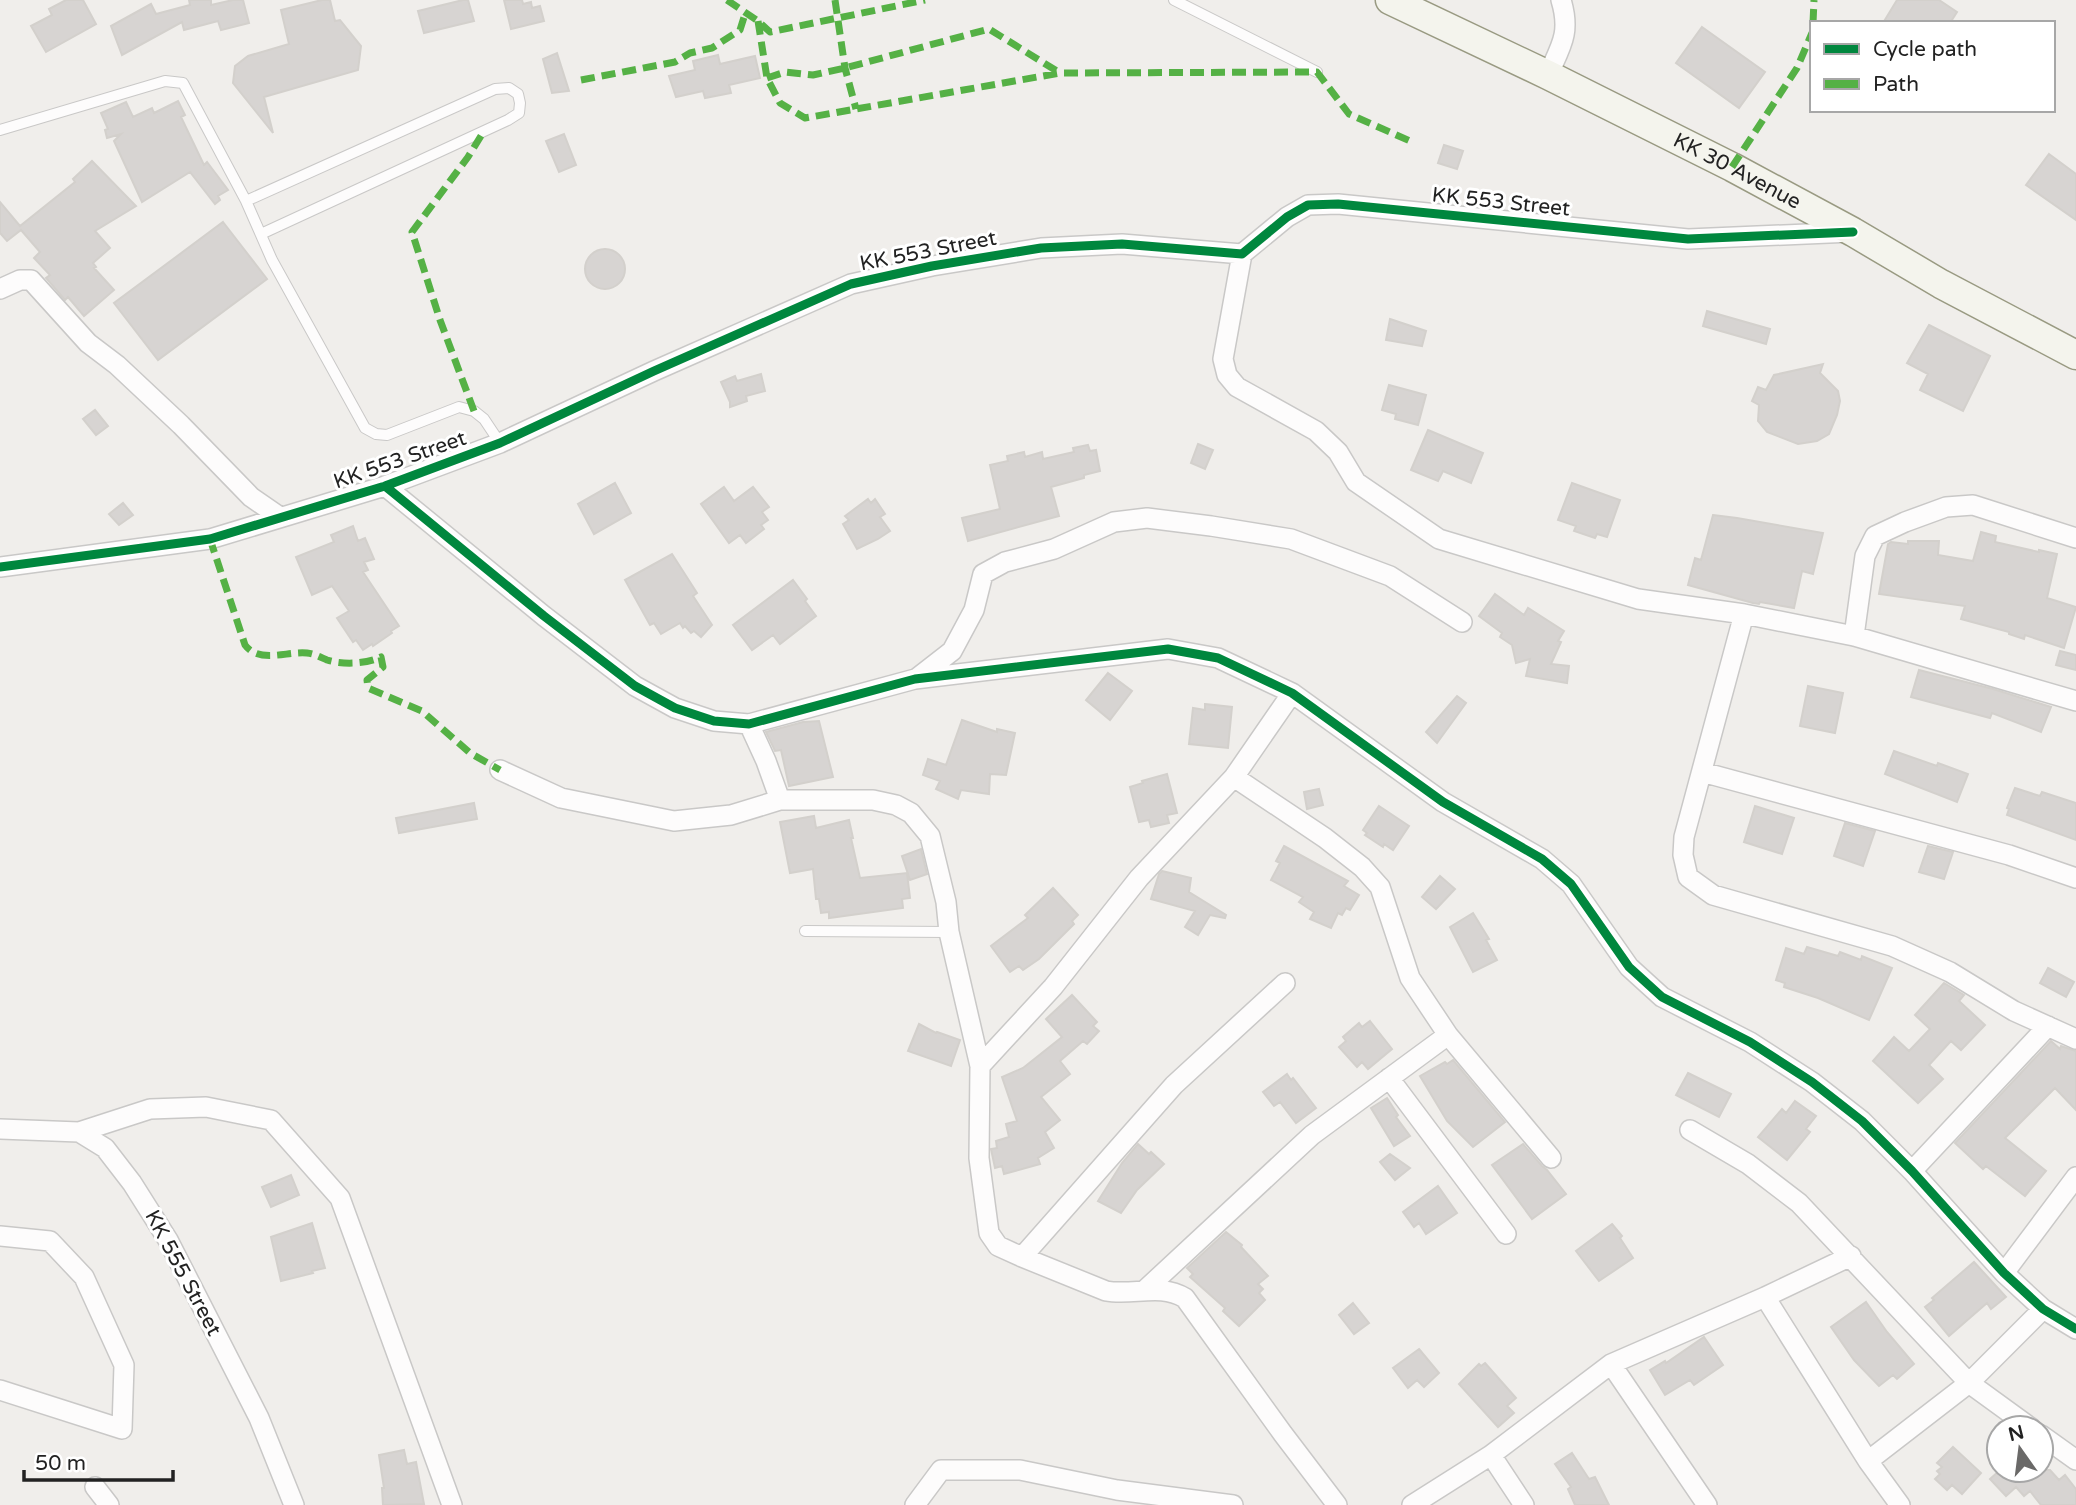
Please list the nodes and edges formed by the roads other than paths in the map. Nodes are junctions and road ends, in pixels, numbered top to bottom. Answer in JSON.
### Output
{"nodes":[{"id":1,"x":1174,"y":0,"type":"edge"},
{"id":2,"x":1390,"y":0,"type":"edge"},
{"id":3,"x":1564,"y":2,"type":"edge"},
{"id":4,"x":1317,"y":72,"type":"dead end"},
{"id":5,"x":1548,"y":75,"type":"junction"},
{"id":6,"x":0,"y":130,"type":"edge"},
{"id":7,"x":246,"y":201,"type":"junction"},
{"id":8,"x":1853,"y":232,"type":"junction"},
{"id":9,"x":261,"y":233,"type":"junction"},
{"id":10,"x":1242,"y":254,"type":"junction"},
{"id":11,"x":0,"y":289,"type":"edge"},
{"id":12,"x":2076,"y":355,"type":"edge"},
{"id":13,"x":500,"y":443,"type":"junction"},
{"id":14,"x":385,"y":486,"type":"junction"},
{"id":15,"x":280,"y":517,"type":"junction"},
{"id":16,"x":2076,"y":538,"type":"edge"},
{"id":17,"x":0,"y":567,"type":"edge"},
{"id":18,"x":1744,"y":614,"type":"junction"},
{"id":19,"x":1462,"y":622,"type":"dead end"},
{"id":20,"x":1854,"y":636,"type":"junction"},
{"id":21,"x":915,"y":679,"type":"junction"},
{"id":22,"x":1292,"y":693,"type":"junction"},
{"id":23,"x":2076,"y":701,"type":"edge"},
{"id":24,"x":749,"y":724,"type":"junction"},
{"id":25,"x":499,"y":769,"type":"dead end"},
{"id":26,"x":1702,"y":772,"type":"junction"},
{"id":27,"x":1234,"y":776,"type":"junction"},
{"id":28,"x":780,"y":800,"type":"junction"},
{"id":29,"x":2076,"y":878,"type":"edge"},
{"id":30,"x":805,"y":931,"type":"dead end"},
{"id":31,"x":949,"y":932,"type":"junction"},
{"id":32,"x":1285,"y":983,"type":"dead end"},
{"id":33,"x":2048,"y":1026,"type":"junction"},
{"id":34,"x":1448,"y":1035,"type":"junction"},
{"id":35,"x":2076,"y":1039,"type":"edge"},
{"id":36,"x":980,"y":1066,"type":"junction"},
{"id":37,"x":1390,"y":1078,"type":"junction"},
{"id":38,"x":0,"y":1129,"type":"edge"},
{"id":39,"x":1690,"y":1130,"type":"dead end"},
{"id":40,"x":79,"y":1132,"type":"junction"},
{"id":41,"x":1551,"y":1158,"type":"dead end"},
{"id":42,"x":1912,"y":1171,"type":"junction"},
{"id":43,"x":2076,"y":1177,"type":"edge"},
{"id":44,"x":1506,"y":1234,"type":"dead end"},
{"id":45,"x":0,"y":1236,"type":"edge"},
{"id":46,"x":1850,"y":1256,"type":"junction"},
{"id":47,"x":1022,"y":1257,"type":"junction"},
{"id":48,"x":2004,"y":1273,"type":"junction"},
{"id":49,"x":1145,"y":1290,"type":"junction"},
{"id":50,"x":1765,"y":1297,"type":"junction"},
{"id":51,"x":2043,"y":1309,"type":"junction"},
{"id":52,"x":2076,"y":1329,"type":"edge"},
{"id":53,"x":1611,"y":1364,"type":"junction"},
{"id":54,"x":1969,"y":1383,"type":"junction"},
{"id":55,"x":0,"y":1391,"type":"edge"},
{"id":56,"x":2012,"y":1414,"type":"edge"},
{"id":57,"x":2055,"y":1445,"type":"edge"},
{"id":58,"x":1491,"y":1455,"type":"junction"},
{"id":59,"x":2076,"y":1460,"type":"edge"},
{"id":60,"x":1868,"y":1461,"type":"junction"},
{"id":61,"x":95,"y":1487,"type":"dead end"},
{"id":62,"x":109,"y":1505,"type":"edge"},
{"id":63,"x":295,"y":1505,"type":"edge"},
{"id":64,"x":452,"y":1505,"type":"edge"},
{"id":65,"x":915,"y":1505,"type":"edge"},
{"id":66,"x":1233,"y":1505,"type":"edge"},
{"id":67,"x":1337,"y":1505,"type":"edge"},
{"id":68,"x":1412,"y":1505,"type":"edge"},
{"id":69,"x":1524,"y":1505,"type":"edge"},
{"id":70,"x":1707,"y":1505,"type":"edge"},
{"id":71,"x":1900,"y":1505,"type":"edge"}],
"edges":[{"from":1,"to":4,"type":"lane"},
{"from":2,"to":5,"type":"main road","name":"KK 30 Avenue"},
{"from":3,"to":5,"type":"street"},
{"from":5,"to":8,"type":"main road","name":"KK 30 Avenue"},
{"from":6,"to":7,"type":"lane"},
{"from":7,"to":9,"type":"lane"},
{"from":7,"to":9,"type":"lane"},
{"from":8,"to":10,"type":"street","name":"KK 553 Street"},
{"from":8,"to":12,"type":"main road","name":"KK 30 Avenue"},
{"from":9,"to":13,"type":"lane"},
{"from":10,"to":13,"type":"street","name":"KK 553 Street"},
{"from":10,"to":18,"type":"street"},
{"from":11,"to":15,"type":"street"},
{"from":13,"to":14,"type":"street","name":"KK 553 Street"},
{"from":14,"to":15,"type":"street","name":"KK 553 Street"},
{"from":14,"to":24,"type":"street"},
{"from":15,"to":17,"type":"street","name":"KK 553 Street"},
{"from":16,"to":20,"type":"street"},
{"from":18,"to":20,"type":"street"},
{"from":18,"to":26,"type":"street"},
{"from":19,"to":21,"type":"street"},
{"from":20,"to":23,"type":"street"},
{"from":21,"to":22,"type":"street"},
{"from":21,"to":24,"type":"street"},
{"from":22,"to":27,"type":"street"},
{"from":22,"to":42,"type":"street"},
{"from":24,"to":28,"type":"street"},
{"from":25,"to":28,"type":"street"},
{"from":26,"to":29,"type":"street"},
{"from":26,"to":33,"type":"street"},
{"from":27,"to":34,"type":"street"},
{"from":27,"to":36,"type":"street"},
{"from":28,"to":31,"type":"street"},
{"from":30,"to":31,"type":"lane"},
{"from":31,"to":36,"type":"street"},
{"from":32,"to":47,"type":"street"},
{"from":33,"to":35,"type":"street"},
{"from":33,"to":42,"type":"street"},
{"from":34,"to":37,"type":"street"},
{"from":34,"to":41,"type":"street"},
{"from":36,"to":47,"type":"street"},
{"from":37,"to":44,"type":"street"},
{"from":37,"to":49,"type":"street"},
{"from":38,"to":40,"type":"street"},
{"from":39,"to":46,"type":"street"},
{"from":40,"to":63,"type":"street","name":"KK 555 Street"},
{"from":40,"to":64,"type":"street"},
{"from":42,"to":48,"type":"street"},
{"from":43,"to":48,"type":"street"},
{"from":45,"to":55,"type":"street"},
{"from":46,"to":50,"type":"street"},
{"from":46,"to":54,"type":"street"},
{"from":47,"to":49,"type":"street"},
{"from":48,"to":51,"type":"street"},
{"from":49,"to":67,"type":"street"},
{"from":50,"to":53,"type":"street"},
{"from":50,"to":60,"type":"street"},
{"from":51,"to":52,"type":"street"},
{"from":51,"to":54,"type":"street"},
{"from":53,"to":58,"type":"street"},
{"from":53,"to":70,"type":"street"},
{"from":54,"to":56,"type":"street"},
{"from":54,"to":60,"type":"street"},
{"from":57,"to":59,"type":"street"},
{"from":58,"to":68,"type":"street"},
{"from":58,"to":69,"type":"street"},
{"from":60,"to":71,"type":"street"},
{"from":61,"to":62,"type":"street"},
{"from":65,"to":66,"type":"street"}]}
